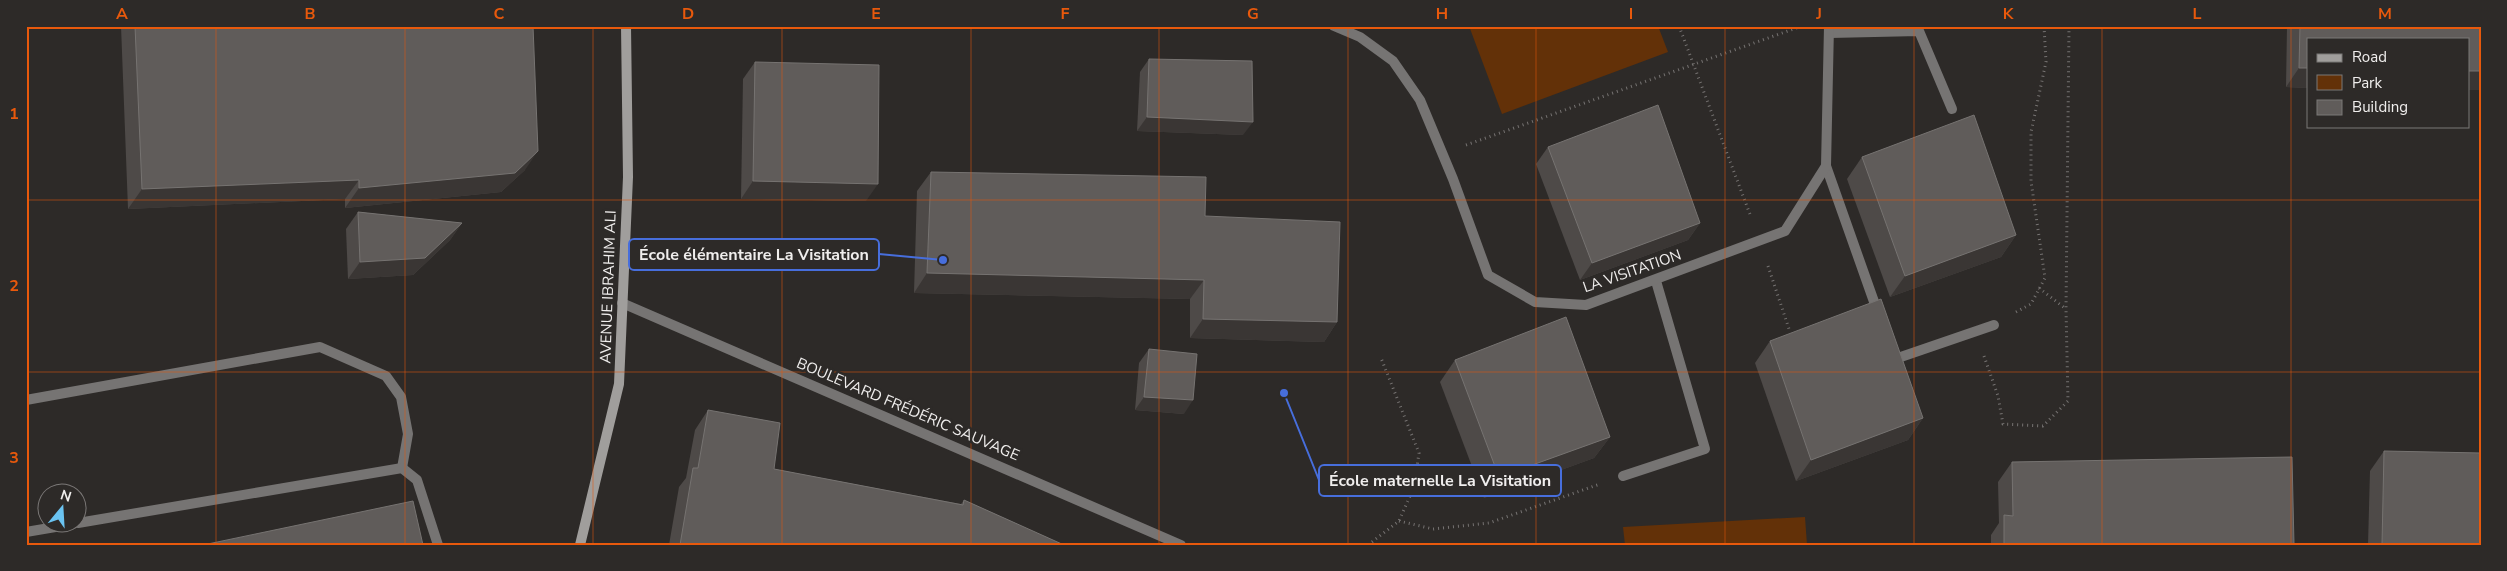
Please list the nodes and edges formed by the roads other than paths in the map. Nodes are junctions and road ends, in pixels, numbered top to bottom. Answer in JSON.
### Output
{"nodes":[{"id":1,"x":626,"y":26,"type":"edge"},
{"id":2,"x":1334,"y":26,"type":"edge"},
{"id":3,"x":1830,"y":30,"type":"edge"},
{"id":4,"x":1952,"y":109,"type":"dead end"},
{"id":5,"x":1826,"y":166,"type":"junction"},
{"id":6,"x":1656,"y":281,"type":"junction"},
{"id":7,"x":622,"y":302,"type":"junction"},
{"id":8,"x":1881,"y":323,"type":"edge"},
{"id":9,"x":1994,"y":326,"type":"road end"},
{"id":10,"x":1890,"y":351,"type":"edge"},
{"id":11,"x":26,"y":400,"type":"edge"},
{"id":12,"x":402,"y":468,"type":"junction"},
{"id":13,"x":1623,"y":476,"type":"road end"},
{"id":14,"x":88,"y":521,"type":"edge"},
{"id":15,"x":438,"y":545,"type":"edge"},
{"id":16,"x":580,"y":545,"type":"edge"},
{"id":17,"x":1181,"y":545,"type":"edge"}],
"edges":[{"from":1,"to":7,"type":"street","name":"AVENUE IBRAHIM ALI"},
{"from":2,"to":6,"type":"street","name":"LA VISITATION"},
{"from":3,"to":4,"type":"street"},
{"from":3,"to":5,"type":"street","name":"LA VISITATION"},
{"from":5,"to":6,"type":"street","name":"LA VISITATION"},
{"from":5,"to":8,"type":"street"},
{"from":6,"to":13,"type":"street"},
{"from":7,"to":16,"type":"street","name":"AVENUE IBRAHIM ALI"},
{"from":7,"to":17,"type":"street","name":"BOULEVARD FRÉDÉRIC SAUVAGE"},
{"from":9,"to":10,"type":"street"},
{"from":11,"to":12,"type":"street"},
{"from":12,"to":14,"type":"street"},
{"from":12,"to":15,"type":"street"}]}
